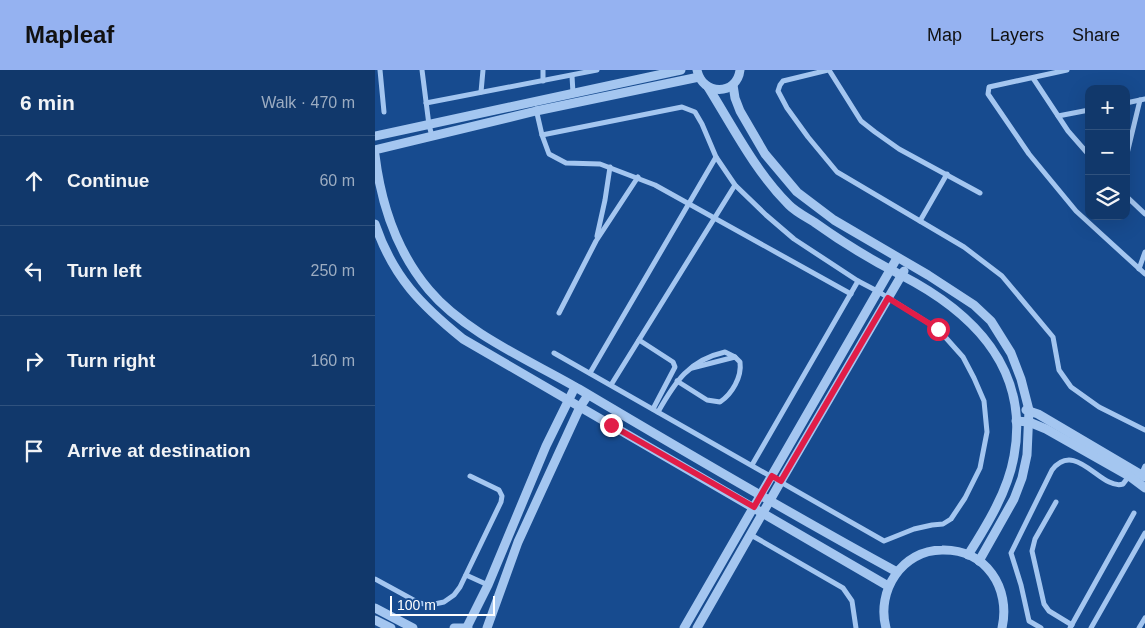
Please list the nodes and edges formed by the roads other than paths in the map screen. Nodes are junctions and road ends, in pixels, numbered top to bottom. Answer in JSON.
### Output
{"nodes":[{"id":1,"x":380,"y":70,"type":"edge"},
{"id":2,"x":422,"y":70,"type":"edge"},
{"id":3,"x":483,"y":70,"type":"edge"},
{"id":4,"x":543,"y":70,"type":"edge"},
{"id":5,"x":597,"y":70,"type":"edge"},
{"id":6,"x":681,"y":70,"type":"edge"},
{"id":7,"x":740,"y":70,"type":"edge"},
{"id":8,"x":828,"y":70,"type":"edge"},
{"id":9,"x":1067,"y":70,"type":"edge"},
{"id":10,"x":698,"y":74,"type":"edge"},
{"id":11,"x":572,"y":76,"type":"junction"},
{"id":12,"x":1033,"y":78,"type":"junction"},
{"id":13,"x":543,"y":81,"type":"junction"},
{"id":14,"x":733,"y":85,"type":"junction"},
{"id":15,"x":708,"y":87,"type":"junction"},
{"id":16,"x":381,"y":89,"type":"junction"},
{"id":17,"x":375,"y":91,"type":"edge"},
{"id":18,"x":481,"y":92,"type":"junction"},
{"id":19,"x":573,"y":93,"type":"junction"},
{"id":20,"x":1143,"y":100,"type":"edge"},
{"id":21,"x":535,"y":101,"type":"junction"},
{"id":22,"x":1130,"y":102,"type":"edge"},
{"id":23,"x":426,"y":103,"type":"junction"},
{"id":24,"x":536,"y":111,"type":"junction"},
{"id":25,"x":1085,"y":111,"type":"edge"},
{"id":26,"x":385,"y":112,"type":"dead end"},
{"id":27,"x":1058,"y":116,"type":"junction"},
{"id":28,"x":429,"y":125,"type":"junction"},
{"id":29,"x":542,"y":135,"type":"junction"},
{"id":30,"x":375,"y":136,"type":"edge"},
{"id":31,"x":432,"y":136,"type":"junction"},
{"id":32,"x":1130,"y":144,"type":"edge"},
{"id":33,"x":375,"y":150,"type":"edge"},
{"id":34,"x":1085,"y":150,"type":"edge"},
{"id":35,"x":375,"y":155,"type":"edge"},
{"id":36,"x":716,"y":157,"type":"junction"},
{"id":37,"x":610,"y":168,"type":"junction"},
{"id":38,"x":947,"y":174,"type":"junction"},
{"id":39,"x":638,"y":177,"type":"junction"},
{"id":40,"x":735,"y":184,"type":"junction"},
{"id":41,"x":980,"y":193,"type":"dead end"},
{"id":42,"x":1130,"y":200,"type":"edge"},
{"id":43,"x":688,"y":205,"type":"junction"},
{"id":44,"x":1145,"y":214,"type":"edge"},
{"id":45,"x":714,"y":218,"type":"junction"},
{"id":46,"x":920,"y":221,"type":"junction"},
{"id":47,"x":375,"y":224,"type":"edge"},
{"id":48,"x":595,"y":241,"type":"junction"},
{"id":49,"x":1145,"y":252,"type":"edge"},
{"id":50,"x":897,"y":258,"type":"junction"},
{"id":51,"x":908,"y":264,"type":"junction"},
{"id":52,"x":1139,"y":269,"type":"junction"},
{"id":53,"x":891,"y":271,"type":"junction"},
{"id":54,"x":1145,"y":274,"type":"edge"},
{"id":55,"x":901,"y":275,"type":"junction"},
{"id":56,"x":858,"y":281,"type":"junction"},
{"id":57,"x":879,"y":292,"type":"junction"},
{"id":58,"x":851,"y":294,"type":"junction"},
{"id":59,"x":888,"y":298,"type":"junction"},
{"id":60,"x":559,"y":313,"type":"dead end"},
{"id":61,"x":639,"y":340,"type":"junction"},
{"id":62,"x":554,"y":353,"type":"dead end"},
{"id":63,"x":590,"y":373,"type":"junction"},
{"id":64,"x":677,"y":381,"type":"junction"},
{"id":65,"x":611,"y":385,"type":"junction"},
{"id":66,"x":575,"y":387,"type":"junction"},
{"id":67,"x":588,"y":395,"type":"junction"},
{"id":68,"x":569,"y":401,"type":"junction"},
{"id":69,"x":580,"y":407,"type":"junction"},
{"id":70,"x":653,"y":409,"type":"junction"},
{"id":71,"x":1016,"y":409,"type":"junction"},
{"id":72,"x":1029,"y":410,"type":"junction"},
{"id":73,"x":658,"y":412,"type":"junction"},
{"id":74,"x":1016,"y":421,"type":"junction"},
{"id":75,"x":1029,"y":422,"type":"junction"},
{"id":76,"x":1145,"y":430,"type":"edge"},
{"id":77,"x":752,"y":465,"type":"junction"},
{"id":78,"x":1144,"y":473,"type":"edge"},
{"id":79,"x":470,"y":476,"type":"dead end"},
{"id":80,"x":772,"y":476,"type":"junction"},
{"id":81,"x":1129,"y":476,"type":"junction"},
{"id":82,"x":781,"y":481,"type":"junction"},
{"id":83,"x":1145,"y":488,"type":"edge"},
{"id":84,"x":761,"y":497,"type":"junction"},
{"id":85,"x":769,"y":502,"type":"junction"},
{"id":86,"x":1055,"y":502,"type":"dead end"},
{"id":87,"x":754,"y":507,"type":"junction"},
{"id":88,"x":763,"y":513,"type":"junction"},
{"id":89,"x":1133,"y":513,"type":"dead end"},
{"id":90,"x":1145,"y":533,"type":"edge"},
{"id":91,"x":751,"y":535,"type":"junction"},
{"id":92,"x":968,"y":555,"type":"junction"},
{"id":93,"x":979,"y":561,"type":"junction"},
{"id":94,"x":897,"y":572,"type":"junction"},
{"id":95,"x":466,"y":575,"type":"junction"},
{"id":96,"x":375,"y":579,"type":"edge"},
{"id":97,"x":488,"y":585,"type":"junction"},
{"id":98,"x":889,"y":586,"type":"junction"},
{"id":99,"x":375,"y":608,"type":"edge"},
{"id":100,"x":1145,"y":618,"type":"edge"},
{"id":101,"x":375,"y":620,"type":"edge"},
{"id":102,"x":1071,"y":626,"type":"edge"},
{"id":103,"x":391,"y":628,"type":"edge"},
{"id":104,"x":413,"y":628,"type":"edge"},
{"id":105,"x":454,"y":628,"type":"edge"},
{"id":106,"x":468,"y":628,"type":"edge"},
{"id":107,"x":487,"y":628,"type":"edge"},
{"id":108,"x":684,"y":628,"type":"edge"},
{"id":109,"x":697,"y":628,"type":"edge"},
{"id":110,"x":856,"y":628,"type":"edge"},
{"id":111,"x":886,"y":628,"type":"edge"},
{"id":112,"x":1002,"y":628,"type":"edge"},
{"id":113,"x":1041,"y":628,"type":"edge"},
{"id":114,"x":1091,"y":628,"type":"edge"},
{"id":115,"x":1139,"y":628,"type":"edge"}],
"edges":[{"from":1,"to":16,"type":"street"},
{"from":2,"to":23,"type":"street"},
{"from":3,"to":18,"type":"street"},
{"from":4,"to":13,"type":"street"},
{"from":5,"to":11,"type":"street"},
{"from":6,"to":19,"type":"street"},
{"from":7,"to":14,"type":"street"},
{"from":8,"to":38,"type":"street"},
{"from":8,"to":46,"type":"street"},
{"from":9,"to":12,"type":"street"},
{"from":10,"to":15,"type":"street"},
{"from":10,"to":24,"type":"street"},
{"from":11,"to":13,"type":"street"},
{"from":11,"to":19,"type":"street"},
{"from":12,"to":27,"type":"street"},
{"from":12,"to":52,"type":"street"},
{"from":13,"to":18,"type":"street"},
{"from":14,"to":15,"type":"street"},
{"from":14,"to":50,"type":"street"},
{"from":15,"to":53,"type":"street"},
{"from":16,"to":17,"type":"street"},
{"from":16,"to":26,"type":"street"},
{"from":18,"to":23,"type":"street"},
{"from":19,"to":21,"type":"street"},
{"from":20,"to":22,"type":"street"},
{"from":20,"to":32,"type":"street"},
{"from":21,"to":24,"type":"street"},
{"from":21,"to":28,"type":"street"},
{"from":23,"to":28,"type":"street"},
{"from":24,"to":29,"type":"street"},
{"from":24,"to":31,"type":"street"},
{"from":25,"to":27,"type":"street"},
{"from":27,"to":34,"type":"street"},
{"from":28,"to":30,"type":"street"},
{"from":28,"to":31,"type":"street"},
{"from":29,"to":36,"type":"street"},
{"from":29,"to":37,"type":"street"},
{"from":31,"to":33,"type":"street"},
{"from":35,"to":66,"type":"street"},
{"from":36,"to":40,"type":"street"},
{"from":36,"to":43,"type":"street"},
{"from":37,"to":39,"type":"street"},
{"from":37,"to":48,"type":"street"},
{"from":38,"to":41,"type":"street"},
{"from":38,"to":46,"type":"street"},
{"from":39,"to":43,"type":"street"},
{"from":39,"to":48,"type":"street"},
{"from":40,"to":45,"type":"street"},
{"from":40,"to":56,"type":"street"},
{"from":42,"to":44,"type":"street"},
{"from":43,"to":45,"type":"street"},
{"from":43,"to":63,"type":"street"},
{"from":45,"to":58,"type":"street"},
{"from":45,"to":61,"type":"street"},
{"from":46,"to":76,"type":"street"},
{"from":47,"to":68,"type":"street"},
{"from":48,"to":60,"type":"street"},
{"from":49,"to":52,"type":"street"},
{"from":50,"to":51,"type":"street"},
{"from":50,"to":53,"type":"street"},
{"from":51,"to":55,"type":"street"},
{"from":51,"to":72,"type":"street"},
{"from":52,"to":54,"type":"street"},
{"from":53,"to":55,"type":"street"},
{"from":53,"to":57,"type":"street"},
{"from":55,"to":59,"type":"street"},
{"from":55,"to":71,"type":"street"},
{"from":56,"to":57,"type":"street"},
{"from":56,"to":58,"type":"street"},
{"from":57,"to":59,"type":"street"},
{"from":57,"to":80,"type":"street"},
{"from":58,"to":77,"type":"street"},
{"from":59,"to":82,"type":"street"},
{"from":59,"to":82,"type":"street"},
{"from":61,"to":65,"type":"street"},
{"from":61,"to":70,"type":"street"},
{"from":62,"to":63,"type":"street"},
{"from":63,"to":65,"type":"street"},
{"from":64,"to":64,"type":"street"},
{"from":64,"to":73,"type":"street"},
{"from":65,"to":70,"type":"street"},
{"from":66,"to":67,"type":"street"},
{"from":66,"to":68,"type":"street"},
{"from":67,"to":69,"type":"street"},
{"from":67,"to":84,"type":"street"},
{"from":68,"to":69,"type":"street"},
{"from":68,"to":97,"type":"street"},
{"from":69,"to":87,"type":"street"},
{"from":69,"to":107,"type":"street"},
{"from":70,"to":73,"type":"street"},
{"from":71,"to":72,"type":"street"},
{"from":71,"to":74,"type":"street"},
{"from":72,"to":75,"type":"street"},
{"from":72,"to":78,"type":"street"},
{"from":73,"to":77,"type":"street"},
{"from":74,"to":75,"type":"street"},
{"from":74,"to":92,"type":"street"},
{"from":75,"to":81,"type":"street"},
{"from":75,"to":93,"type":"street"},
{"from":77,"to":80,"type":"street"},
{"from":79,"to":95,"type":"street"},
{"from":80,"to":82,"type":"street"},
{"from":80,"to":84,"type":"street"},
{"from":81,"to":83,"type":"street"},
{"from":81,"to":113,"type":"street"},
{"from":82,"to":85,"type":"street"},
{"from":84,"to":85,"type":"street"},
{"from":84,"to":87,"type":"street"},
{"from":85,"to":88,"type":"street"},
{"from":85,"to":94,"type":"street"},
{"from":86,"to":102,"type":"street"},
{"from":87,"to":88,"type":"street"},
{"from":87,"to":108,"type":"street"},
{"from":88,"to":91,"type":"street"},
{"from":88,"to":98,"type":"street"},
{"from":89,"to":102,"type":"street"},
{"from":90,"to":114,"type":"street"},
{"from":91,"to":109,"type":"street"},
{"from":91,"to":110,"type":"street"},
{"from":92,"to":93,"type":"street"},
{"from":92,"to":94,"type":"street"},
{"from":93,"to":112,"type":"street"},
{"from":94,"to":98,"type":"street"},
{"from":95,"to":96,"type":"street"},
{"from":95,"to":97,"type":"street"},
{"from":97,"to":106,"type":"street"},
{"from":98,"to":111,"type":"street"},
{"from":99,"to":104,"type":"street"},
{"from":100,"to":115,"type":"street"},
{"from":101,"to":103,"type":"street"},
{"from":105,"to":106,"type":"street"}]}
